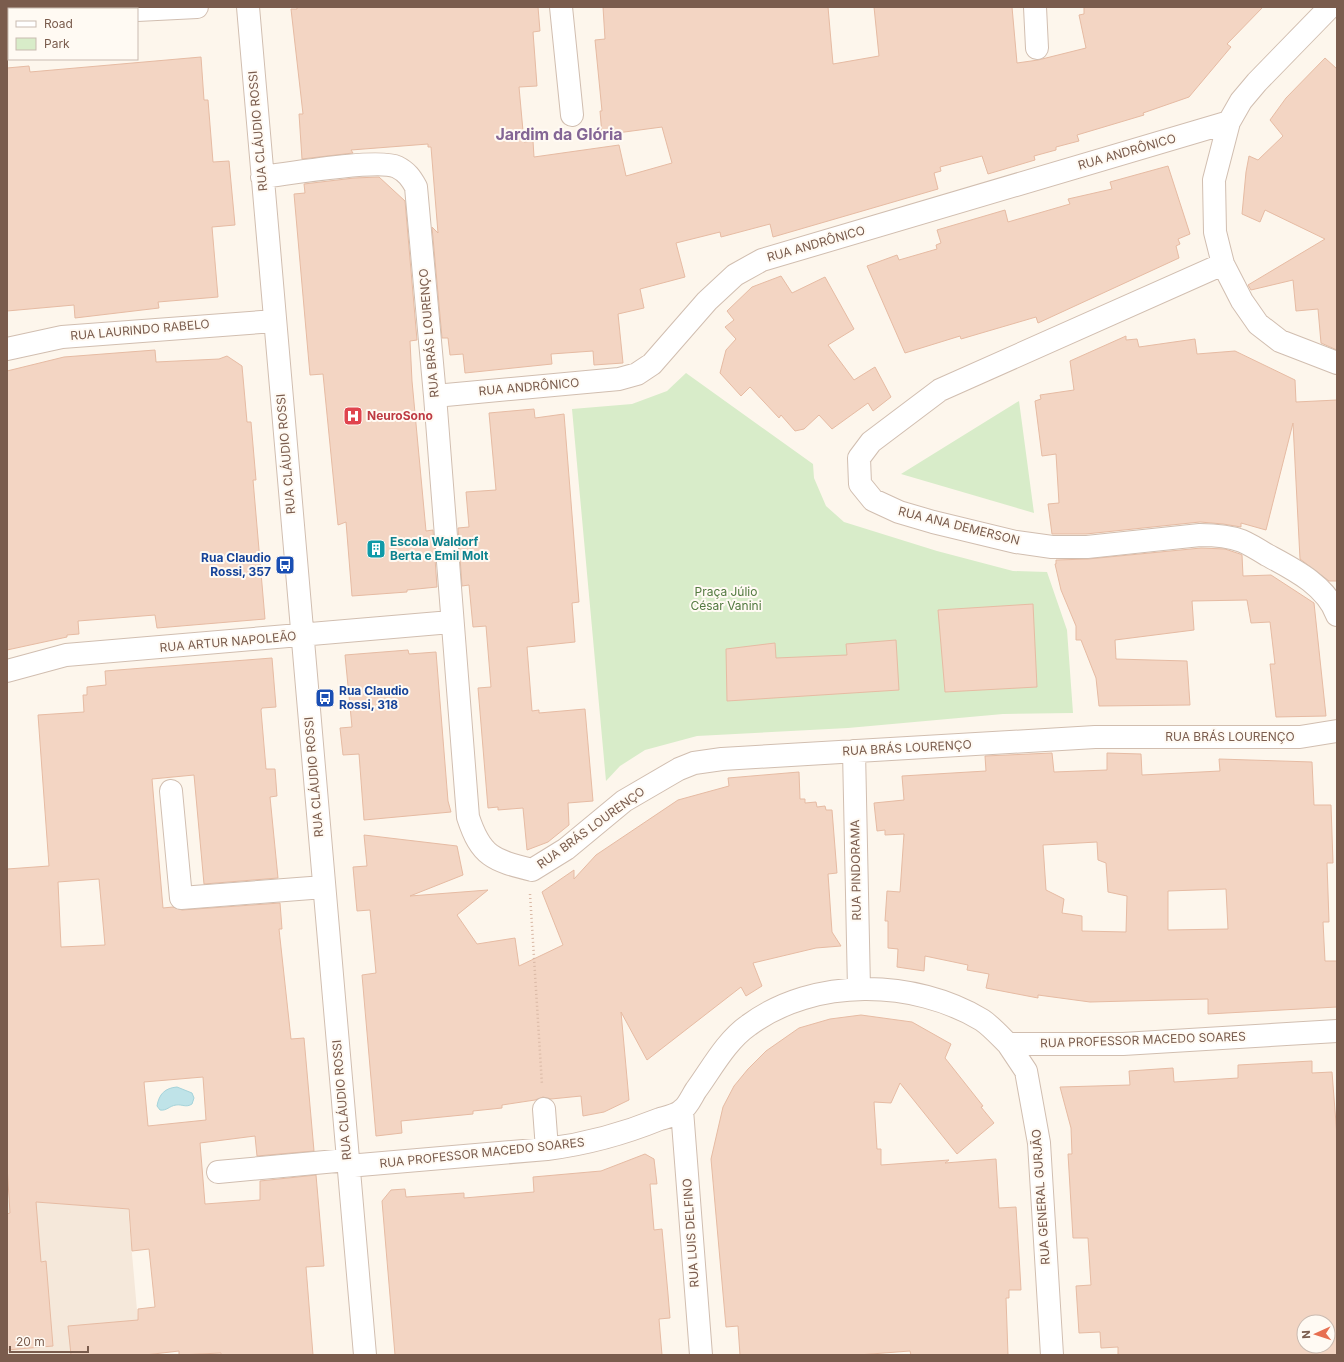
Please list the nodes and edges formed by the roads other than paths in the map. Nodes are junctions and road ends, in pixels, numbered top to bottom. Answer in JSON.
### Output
{"nodes":[{"id":1,"x":197,"y":7,"type":"edge"},
{"id":2,"x":248,"y":7,"type":"edge"},
{"id":3,"x":561,"y":7,"type":"edge"},
{"id":4,"x":1035,"y":7,"type":"edge"},
{"id":5,"x":1330,"y":7,"type":"edge"},
{"id":6,"x":138,"y":10,"type":"edge"},
{"id":7,"x":1037,"y":48,"type":"dead end"},
{"id":8,"x":572,"y":115,"type":"dead end"},
{"id":9,"x":1229,"y":122,"type":"junction"},
{"id":10,"x":262,"y":177,"type":"junction"},
{"id":11,"x":1223,"y":264,"type":"junction"},
{"id":12,"x":274,"y":321,"type":"junction"},
{"id":13,"x":7,"y":349,"type":"edge"},
{"id":14,"x":1337,"y":363,"type":"edge"},
{"id":15,"x":435,"y":396,"type":"junction"},
{"id":16,"x":1337,"y":615,"type":"edge"},
{"id":17,"x":451,"y":622,"type":"junction"},
{"id":18,"x":302,"y":635,"type":"junction"},
{"id":19,"x":7,"y":671,"type":"edge"},
{"id":20,"x":1337,"y":731,"type":"edge"},
{"id":21,"x":854,"y":751,"type":"junction"},
{"id":22,"x":171,"y":791,"type":"dead end"},
{"id":23,"x":324,"y":887,"type":"junction"},
{"id":24,"x":859,"y":989,"type":"junction"},
{"id":25,"x":1337,"y":1031,"type":"edge"},
{"id":26,"x":1008,"y":1044,"type":"junction"},
{"id":27,"x":544,"y":1109,"type":"road end"},
{"id":28,"x":682,"y":1110,"type":"junction"},
{"id":29,"x":547,"y":1149,"type":"junction"},
{"id":30,"x":348,"y":1163,"type":"junction"},
{"id":31,"x":218,"y":1172,"type":"dead end"},
{"id":32,"x":365,"y":1355,"type":"edge"},
{"id":33,"x":701,"y":1355,"type":"edge"},
{"id":34,"x":1052,"y":1355,"type":"edge"}],
"edges":[{"from":1,"to":6,"type":"street"},
{"from":2,"to":10,"type":"street","name":"RUA CLÁUDIO ROSSI"},
{"from":3,"to":8,"type":"street"},
{"from":4,"to":7,"type":"street"},
{"from":5,"to":9,"type":"street"},
{"from":9,"to":11,"type":"street"},
{"from":9,"to":15,"type":"street","name":"RUA ANDRÔNICO"},
{"from":10,"to":12,"type":"street","name":"RUA CLÁUDIO ROSSI"},
{"from":10,"to":15,"type":"street","name":"RUA BRÁS LOURENÇO"},
{"from":11,"to":14,"type":"street"},
{"from":11,"to":16,"type":"street","name":"RUA ANA DEMERSON"},
{"from":12,"to":13,"type":"street","name":"RUA LAURINDO RABELO"},
{"from":12,"to":18,"type":"street","name":"RUA CLÁUDIO ROSSI"},
{"from":15,"to":17,"type":"street","name":"RUA BRÁS LOURENÇO"},
{"from":17,"to":18,"type":"street","name":"RUA ARTUR NAPOLEÃO"},
{"from":17,"to":21,"type":"street","name":"RUA BRÁS LOURENÇO"},
{"from":18,"to":19,"type":"street","name":"RUA ARTUR NAPOLEÃO"},
{"from":18,"to":23,"type":"street","name":"RUA CLÁUDIO ROSSI"},
{"from":20,"to":21,"type":"street","name":"RUA BRÁS LOURENÇO"},
{"from":21,"to":24,"type":"street","name":"RUA PINDORAMA"},
{"from":22,"to":23,"type":"street"},
{"from":23,"to":30,"type":"street","name":"RUA CLÁUDIO ROSSI"},
{"from":24,"to":26,"type":"street"},
{"from":24,"to":28,"type":"street"},
{"from":25,"to":26,"type":"street","name":"RUA PROFESSOR MACEDO SOARES"},
{"from":26,"to":34,"type":"street","name":"RUA GENERAL GURJÃO"},
{"from":27,"to":29,"type":"street"},
{"from":28,"to":29,"type":"street","name":"RUA PROFESSOR MACEDO SOARES"},
{"from":28,"to":33,"type":"street","name":"RUA LUIS DELFINO"},
{"from":29,"to":30,"type":"street","name":"RUA PROFESSOR MACEDO SOARES"},
{"from":30,"to":31,"type":"street","name":"RUA PROFESSOR MACEDO SOARES"},
{"from":30,"to":32,"type":"street","name":"RUA CLÁUDIO ROSSI"}]}
